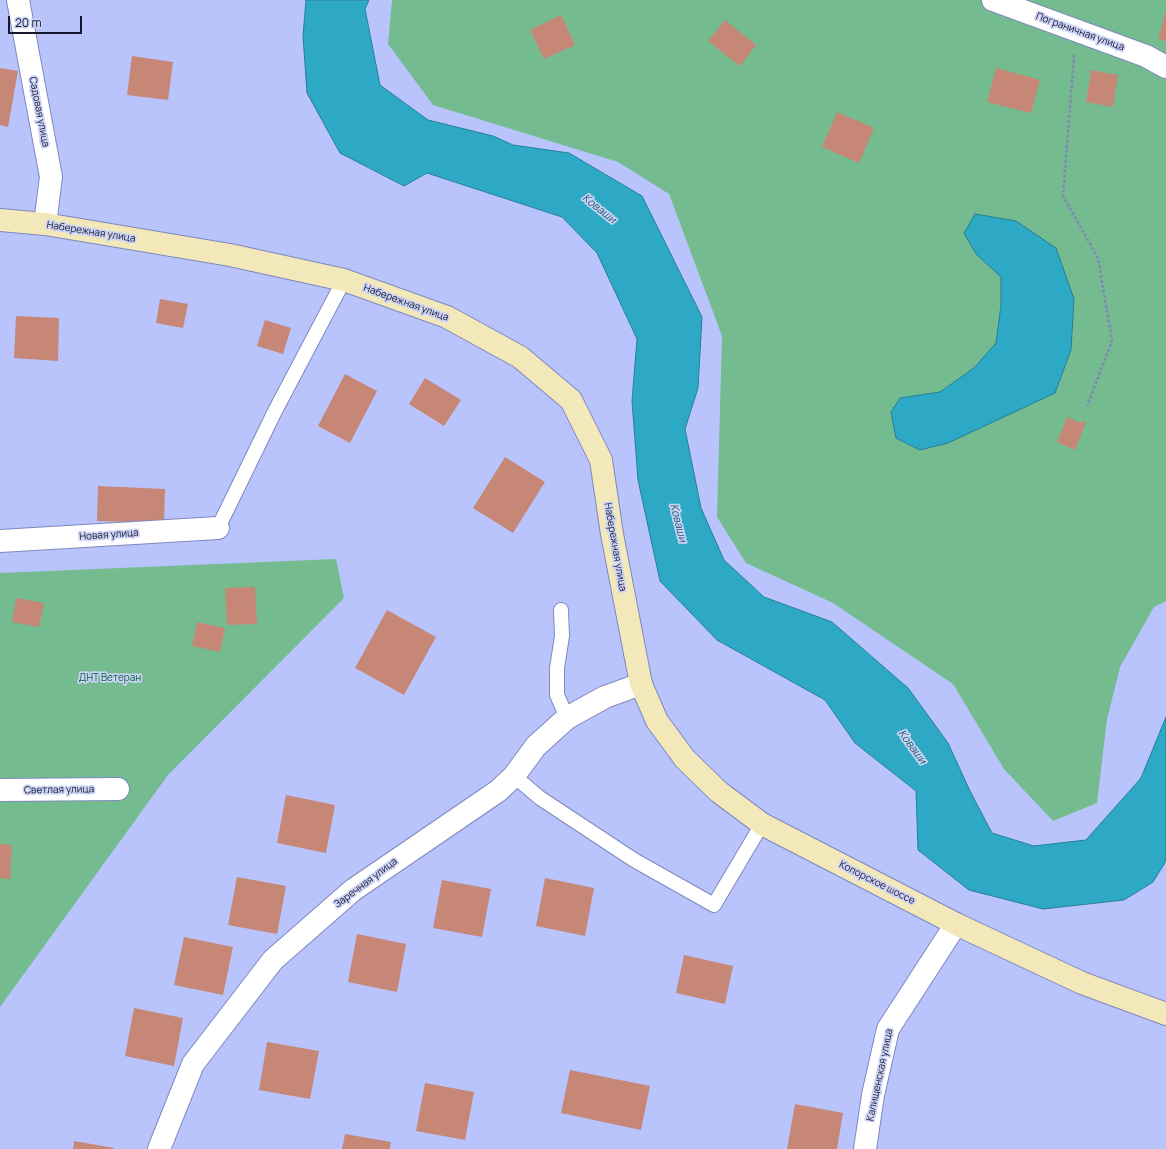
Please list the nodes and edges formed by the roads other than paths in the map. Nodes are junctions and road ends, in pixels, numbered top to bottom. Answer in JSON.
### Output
{"nodes":[{"id":1,"x":18,"y":0,"type":"edge"},
{"id":2,"x":993,"y":0,"type":"edge"},
{"id":3,"x":1166,"y":67,"type":"edge"},
{"id":4,"x":0,"y":220,"type":"edge"},
{"id":5,"x":45,"y":224,"type":"junction"},
{"id":6,"x":344,"y":280,"type":"junction"},
{"id":7,"x":218,"y":528,"type":"joint"},
{"id":8,"x":0,"y":542,"type":"edge"},
{"id":9,"x":561,"y":610,"type":"dead end"},
{"id":10,"x":641,"y":684,"type":"junction"},
{"id":11,"x":567,"y":718,"type":"junction"},
{"id":12,"x":514,"y":776,"type":"junction"},
{"id":13,"x":118,"y":789,"type":"dead end"},
{"id":14,"x":0,"y":790,"type":"edge"},
{"id":15,"x":762,"y":824,"type":"junction"},
{"id":16,"x":956,"y":924,"type":"junction"},
{"id":17,"x":1166,"y":1014,"type":"edge"},
{"id":18,"x":159,"y":1149,"type":"edge"},
{"id":19,"x":865,"y":1149,"type":"edge"}],
"edges":[{"from":1,"to":5,"type":"street","name":"Садовая улица"},
{"from":2,"to":3,"type":"street","name":"Пограничная улица"},
{"from":4,"to":5,"type":"main road","name":"Набережная улица"},
{"from":5,"to":6,"type":"main road","name":"Набережная улица"},
{"from":6,"to":7,"type":"lane"},
{"from":6,"to":10,"type":"main road","name":"Набережная улица"},
{"from":7,"to":8,"type":"street","name":"Новая улица"},
{"from":9,"to":11,"type":"lane"},
{"from":10,"to":11,"type":"street","name":"Заречная улица"},
{"from":10,"to":15,"type":"main road","name":"Копорское шоссе"},
{"from":11,"to":12,"type":"street","name":"Заречная улица"},
{"from":12,"to":15,"type":"lane"},
{"from":12,"to":18,"type":"street","name":"Заречная улица"},
{"from":13,"to":14,"type":"street","name":"Светлая улица"},
{"from":15,"to":16,"type":"main road","name":"Копорское шоссе"},
{"from":16,"to":17,"type":"main road","name":"Копорское шоссе"},
{"from":16,"to":19,"type":"street","name":"Калищенская улица"}]}
